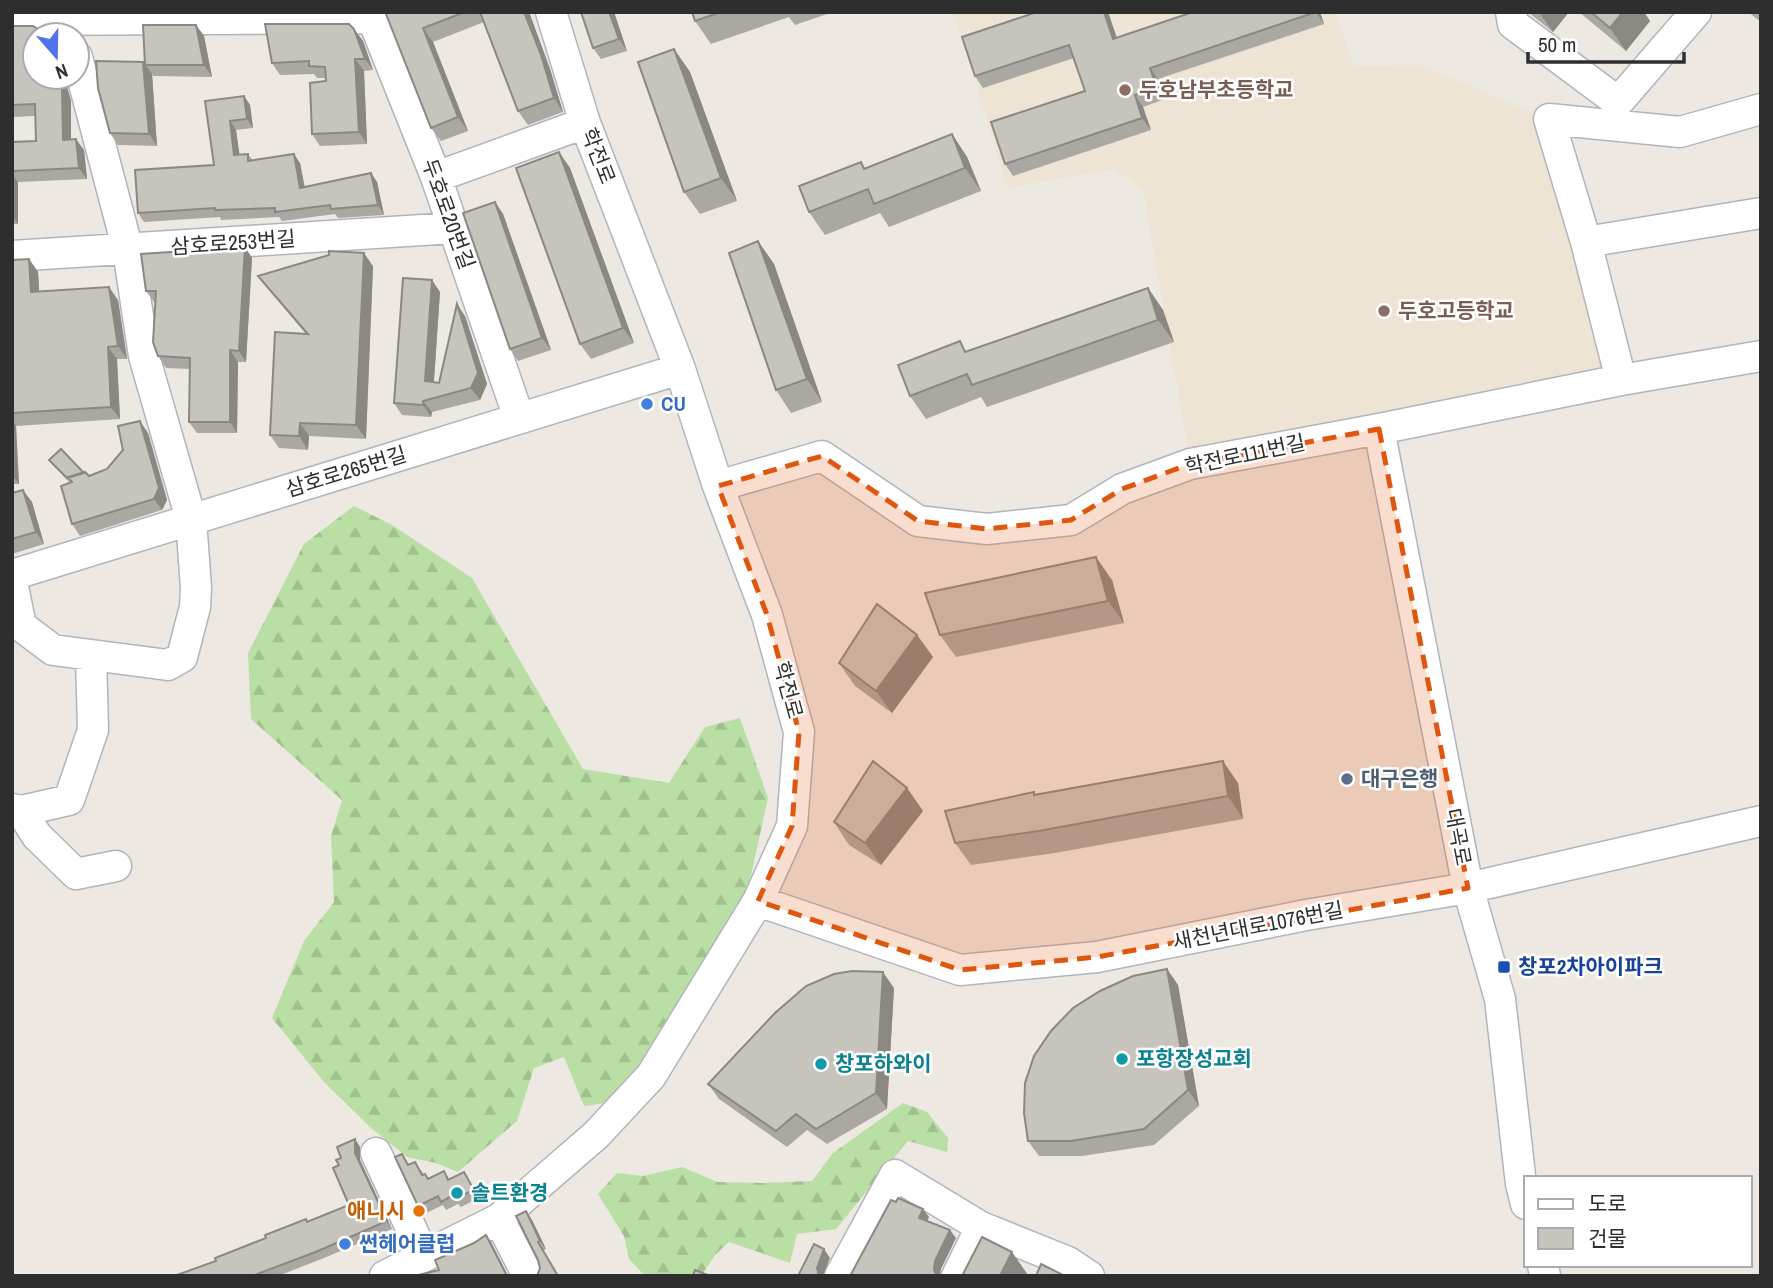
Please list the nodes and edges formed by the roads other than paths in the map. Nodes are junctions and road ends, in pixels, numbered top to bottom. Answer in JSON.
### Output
{"nodes":[{"id":1,"x":551,"y":12,"type":"edge"},
{"id":2,"x":1511,"y":12,"type":"edge"},
{"id":3,"x":1696,"y":12,"type":"edge"},
{"id":4,"x":377,"y":14,"type":"edge"},
{"id":5,"x":91,"y":27,"type":"edge"},
{"id":6,"x":86,"y":91,"type":"edge"},
{"id":7,"x":1761,"y":109,"type":"edge"},
{"id":8,"x":585,"y":123,"type":"junction"},
{"id":9,"x":436,"y":177,"type":"junction"},
{"id":10,"x":1761,"y":213,"type":"edge"},
{"id":11,"x":454,"y":228,"type":"junction"},
{"id":12,"x":1586,"y":242,"type":"junction"},
{"id":13,"x":128,"y":250,"type":"junction"},
{"id":14,"x":12,"y":256,"type":"edge"},
{"id":15,"x":1761,"y":355,"type":"edge"},
{"id":16,"x":680,"y":369,"type":"junction"},
{"id":17,"x":1621,"y":380,"type":"junction"},
{"id":18,"x":519,"y":418,"type":"junction"},
{"id":19,"x":1379,"y":429,"type":"junction"},
{"id":20,"x":718,"y":486,"type":"junction"},
{"id":21,"x":191,"y":519,"type":"junction"},
{"id":22,"x":12,"y":575,"type":"edge"},
{"id":23,"x":12,"y":582,"type":"edge"},
{"id":24,"x":91,"y":656,"type":"junction"},
{"id":25,"x":16,"y":810,"type":"edge"},
{"id":26,"x":1761,"y":821,"type":"edge"},
{"id":27,"x":117,"y":866,"type":"dead end"},
{"id":28,"x":1468,"y":888,"type":"junction"},
{"id":29,"x":758,"y":901,"type":"junction"},
{"id":30,"x":376,"y":1153,"type":"dead end"},
{"id":31,"x":1524,"y":1196,"type":"edge"},
{"id":32,"x":499,"y":1219,"type":"junction"},
{"id":33,"x":981,"y":1227,"type":"junction"},
{"id":34,"x":424,"y":1256,"type":"junction"},
{"id":35,"x":1072,"y":1271,"type":"edge"},
{"id":36,"x":386,"y":1276,"type":"edge"},
{"id":37,"x":528,"y":1276,"type":"edge"},
{"id":38,"x":840,"y":1276,"type":"edge"},
{"id":39,"x":957,"y":1276,"type":"edge"}],
"edges":[{"from":1,"to":8,"type":"street","name":"학전로"},
{"from":2,"to":3,"type":"street"},
{"from":4,"to":5,"type":"street"},
{"from":4,"to":9,"type":"street","name":"두호로20번길"},
{"from":6,"to":13,"type":"street"},
{"from":7,"to":12,"type":"street"},
{"from":8,"to":9,"type":"street"},
{"from":8,"to":16,"type":"street","name":"학전로"},
{"from":9,"to":11,"type":"street","name":"두호로20번길"},
{"from":10,"to":12,"type":"street"},
{"from":11,"to":13,"type":"street","name":"삼호로253번길"},
{"from":11,"to":18,"type":"street","name":"두호로20번길"},
{"from":12,"to":17,"type":"street"},
{"from":13,"to":14,"type":"street","name":"삼호로253번길"},
{"from":13,"to":21,"type":"street"},
{"from":15,"to":17,"type":"street","name":"학전로111번길"},
{"from":16,"to":18,"type":"street","name":"삼호로265번길"},
{"from":16,"to":20,"type":"street","name":"학전로"},
{"from":17,"to":19,"type":"street","name":"학전로111번길"},
{"from":18,"to":21,"type":"street","name":"삼호로265번길"},
{"from":19,"to":20,"type":"street","name":"학전로111번길"},
{"from":19,"to":28,"type":"street","name":"대곡로"},
{"from":20,"to":29,"type":"street","name":"학전로"},
{"from":21,"to":22,"type":"street","name":"삼호로265번길"},
{"from":21,"to":24,"type":"street"},
{"from":23,"to":24,"type":"street"},
{"from":24,"to":25,"type":"street"},
{"from":25,"to":27,"type":"street"},
{"from":26,"to":28,"type":"street","name":"새천년대로1076번길"},
{"from":28,"to":29,"type":"street","name":"새천년대로1076번길"},
{"from":28,"to":31,"type":"street","name":"대곡로"},
{"from":29,"to":32,"type":"street","name":"학전로"},
{"from":30,"to":34,"type":"street"},
{"from":32,"to":34,"type":"street","name":"학전로"},
{"from":32,"to":37,"type":"street"},
{"from":33,"to":35,"type":"street"},
{"from":33,"to":38,"type":"street"},
{"from":33,"to":39,"type":"street"},
{"from":34,"to":36,"type":"street","name":"학전로"}]}
